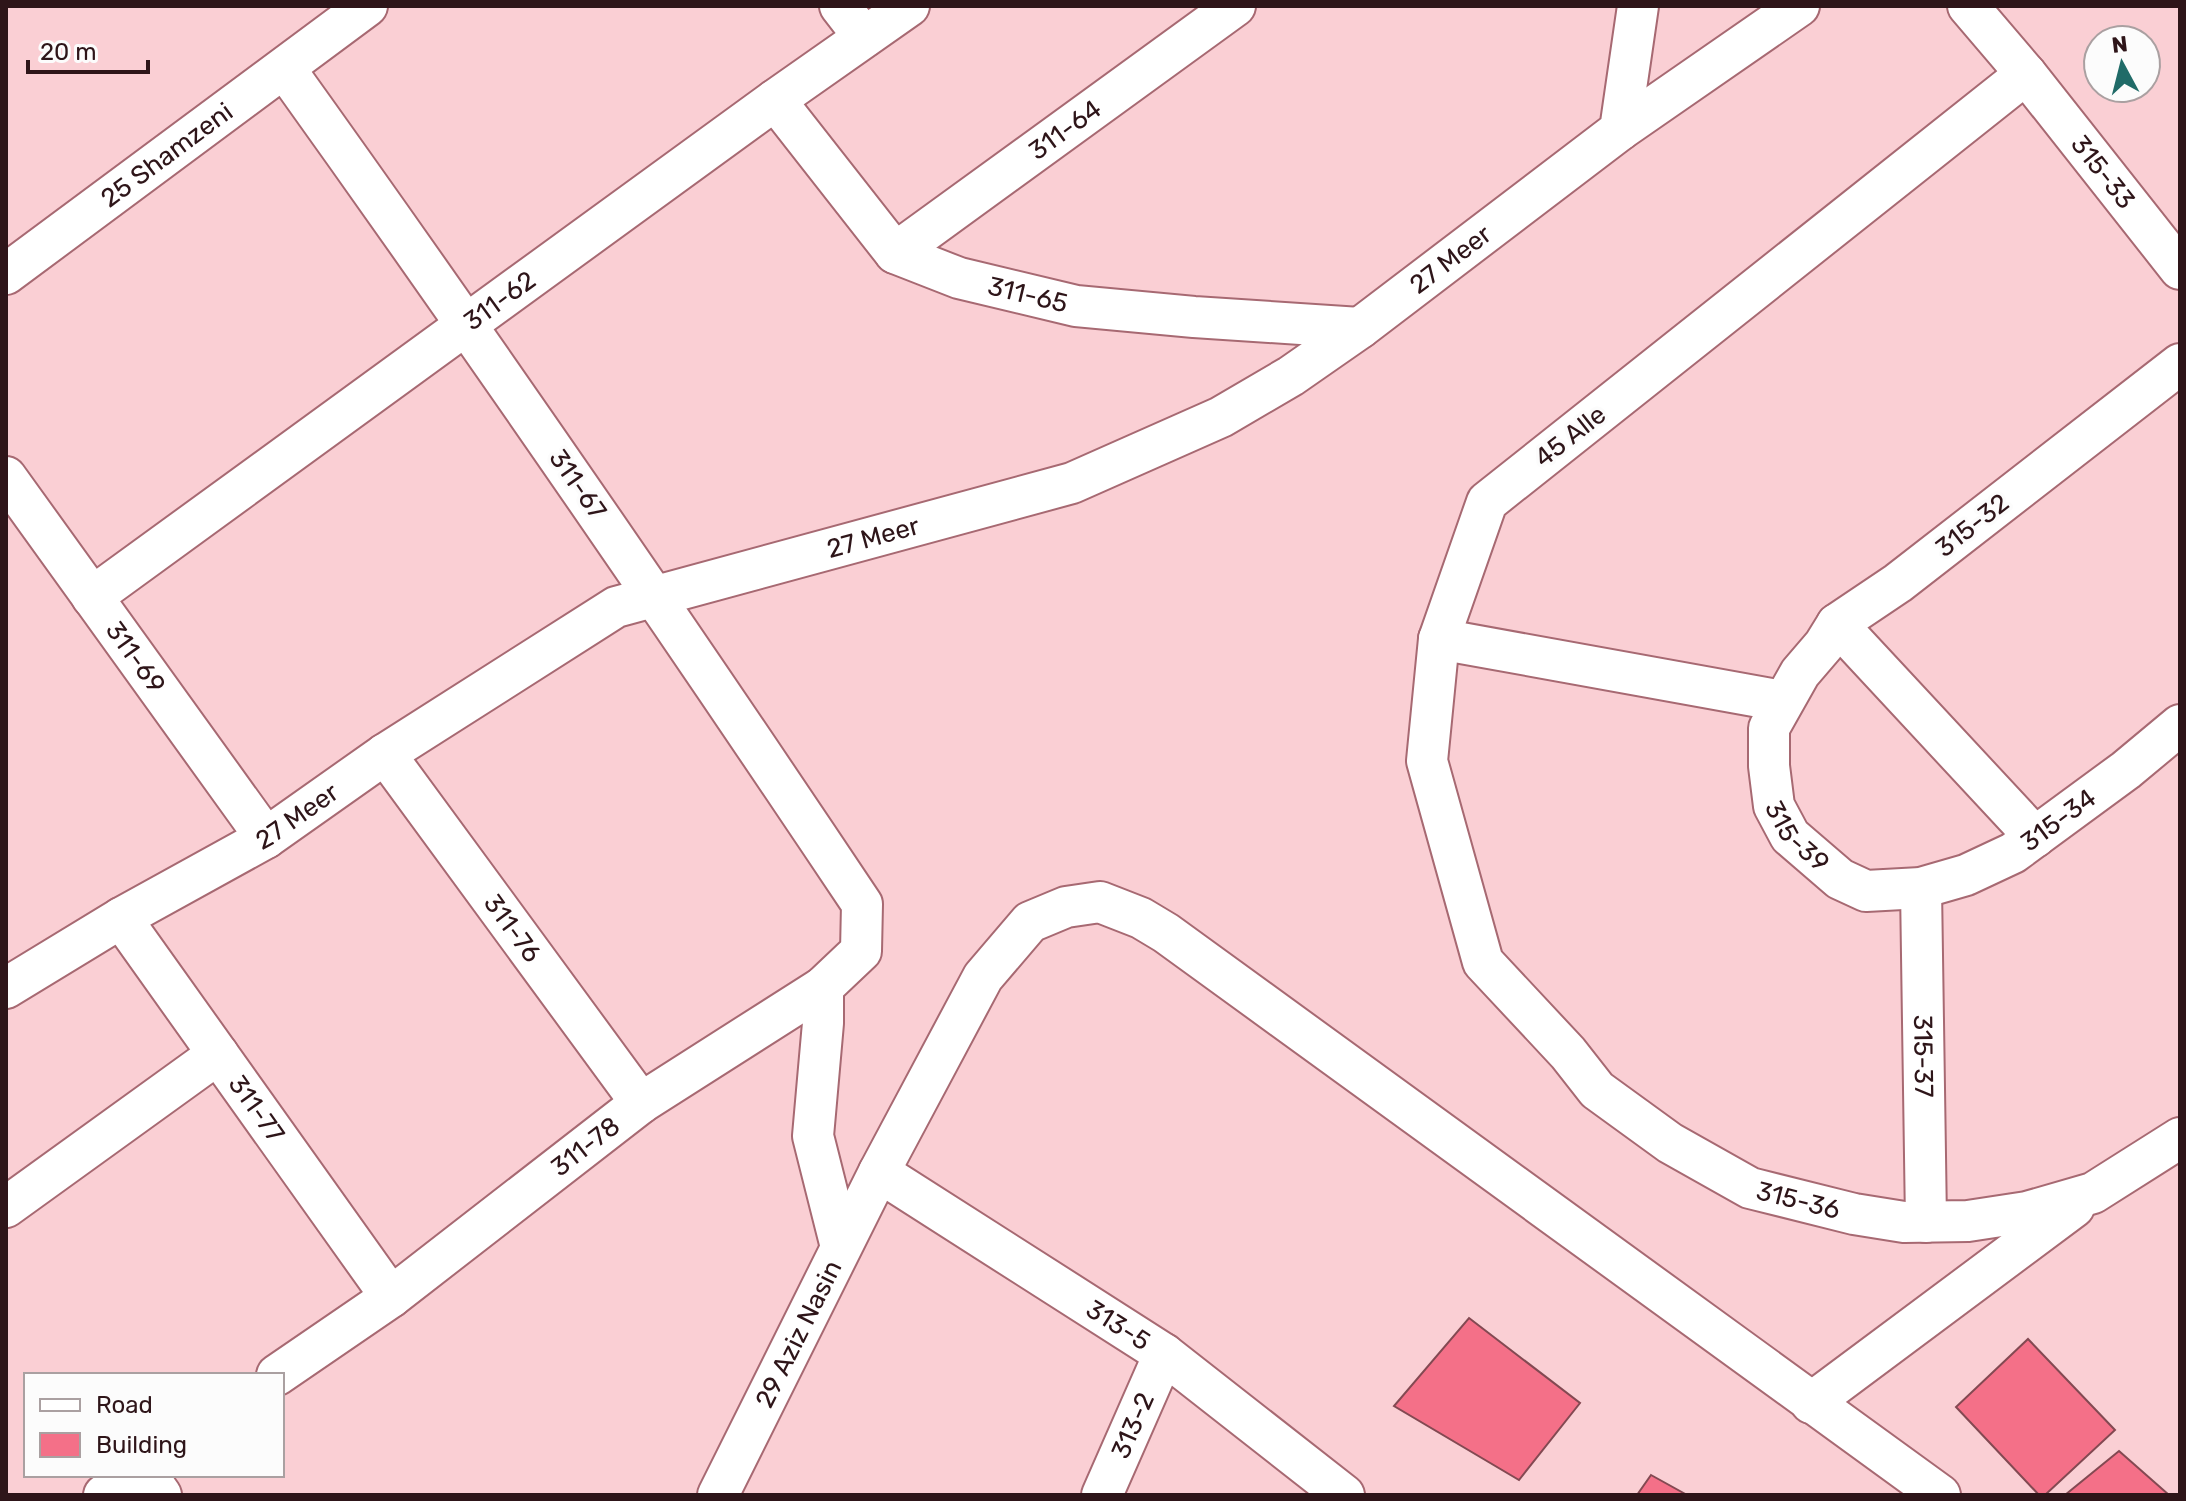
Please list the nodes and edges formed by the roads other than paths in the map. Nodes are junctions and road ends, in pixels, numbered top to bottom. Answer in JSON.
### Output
{"nodes":[{"id":1,"x":367,"y":6,"type":"edge"},
{"id":2,"x":840,"y":6,"type":"edge"},
{"id":3,"x":909,"y":6,"type":"edge"},
{"id":4,"x":1235,"y":6,"type":"edge"},
{"id":5,"x":1638,"y":6,"type":"edge"},
{"id":6,"x":1799,"y":6,"type":"edge"},
{"id":7,"x":1968,"y":6,"type":"edge"},
{"id":8,"x":864,"y":37,"type":"junction"},
{"id":9,"x":285,"y":69,"type":"junction"},
{"id":10,"x":2026,"y":74,"type":"junction"},
{"id":11,"x":775,"y":100,"type":"junction"},
{"id":12,"x":1620,"y":130,"type":"junction"},
{"id":13,"x":895,"y":253,"type":"junction"},
{"id":14,"x":2180,"y":269,"type":"edge"},
{"id":15,"x":6,"y":274,"type":"edge"},
{"id":16,"x":468,"y":325,"type":"junction"},
{"id":17,"x":1360,"y":328,"type":"junction"},
{"id":18,"x":2180,"y":364,"type":"edge"},
{"id":19,"x":6,"y":477,"type":"edge"},
{"id":20,"x":655,"y":595,"type":"junction"},
{"id":21,"x":92,"y":597,"type":"junction"},
{"id":22,"x":1837,"y":624,"type":"junction"},
{"id":23,"x":1439,"y":639,"type":"junction"},
{"id":24,"x":1782,"y":701,"type":"junction"},
{"id":25,"x":2180,"y":725,"type":"edge"},
{"id":26,"x":385,"y":754,"type":"junction"},
{"id":27,"x":2035,"y":837,"type":"junction"},
{"id":28,"x":266,"y":838,"type":"junction"},
{"id":29,"x":1921,"y":888,"type":"junction"},
{"id":30,"x":862,"y":904,"type":"joint"},
{"id":31,"x":121,"y":918,"type":"junction"},
{"id":32,"x":1483,"y":962,"type":"joint"},
{"id":33,"x":823,"y":987,"type":"junction"},
{"id":34,"x":6,"y":988,"type":"edge"},
{"id":35,"x":218,"y":1054,"type":"junction"},
{"id":36,"x":641,"y":1103,"type":"junction"},
{"id":37,"x":2180,"y":1138,"type":"edge"},
{"id":38,"x":879,"y":1172,"type":"junction"},
{"id":39,"x":2093,"y":1193,"type":"junction"},
{"id":40,"x":6,"y":1207,"type":"edge"},
{"id":41,"x":1926,"y":1222,"type":"junction"},
{"id":42,"x":841,"y":1247,"type":"junction"},
{"id":43,"x":391,"y":1297,"type":"junction"},
{"id":44,"x":1164,"y":1354,"type":"junction"},
{"id":45,"x":280,"y":1373,"type":"edge"},
{"id":46,"x":1811,"y":1403,"type":"junction"},
{"id":47,"x":129,"y":1477,"type":"edge"},
{"id":48,"x":148,"y":1477,"type":"edge"},
{"id":49,"x":104,"y":1495,"type":"edge"},
{"id":50,"x":161,"y":1495,"type":"edge"},
{"id":51,"x":718,"y":1495,"type":"edge"},
{"id":52,"x":1102,"y":1495,"type":"edge"},
{"id":53,"x":1344,"y":1495,"type":"edge"},
{"id":54,"x":1940,"y":1495,"type":"edge"}],
"edges":[{"from":1,"to":9,"type":"street","name":"25 Shamzeni"},
{"from":2,"to":8,"type":"street"},
{"from":3,"to":8,"type":"street","name":"311-62"},
{"from":4,"to":13,"type":"street","name":"311-64"},
{"from":5,"to":12,"type":"street"},
{"from":6,"to":12,"type":"street"},
{"from":7,"to":10,"type":"street","name":"315-33"},
{"from":8,"to":11,"type":"street","name":"311-62"},
{"from":9,"to":15,"type":"street","name":"25 Shamzeni"},
{"from":9,"to":16,"type":"street","name":"311-67"},
{"from":10,"to":14,"type":"street","name":"315-33"},
{"from":10,"to":23,"type":"street","name":"45 Alle"},
{"from":11,"to":13,"type":"street"},
{"from":11,"to":16,"type":"street","name":"311-62"},
{"from":12,"to":17,"type":"street","name":"27 Meer"},
{"from":13,"to":17,"type":"street","name":"311-65"},
{"from":16,"to":20,"type":"street","name":"311-67"},
{"from":16,"to":21,"type":"street","name":"311-62"},
{"from":17,"to":20,"type":"street","name":"27 Meer"},
{"from":18,"to":22,"type":"street","name":"315-32"},
{"from":19,"to":21,"type":"street","name":"311-69"},
{"from":20,"to":26,"type":"street","name":"27 Meer"},
{"from":20,"to":30,"type":"street","name":"311-67"},
{"from":21,"to":28,"type":"street","name":"311-69"},
{"from":22,"to":24,"type":"street","name":"315-32"},
{"from":22,"to":27,"type":"street"},
{"from":23,"to":24,"type":"street"},
{"from":23,"to":32,"type":"street","name":"45 Alle"},
{"from":24,"to":29,"type":"street","name":"315-39"},
{"from":25,"to":27,"type":"street","name":"315-34"},
{"from":26,"to":28,"type":"street","name":"27 Meer"},
{"from":26,"to":36,"type":"street","name":"311-76"},
{"from":27,"to":29,"type":"street","name":"315-34"},
{"from":28,"to":31,"type":"street","name":"27 Meer"},
{"from":29,"to":41,"type":"street","name":"315-37"},
{"from":30,"to":33,"type":"street","name":"311-78"},
{"from":31,"to":34,"type":"street","name":"27 Meer"},
{"from":31,"to":35,"type":"street","name":"311-77"},
{"from":32,"to":41,"type":"street","name":"315-36"},
{"from":33,"to":36,"type":"street","name":"311-78"},
{"from":33,"to":42,"type":"street"},
{"from":35,"to":40,"type":"street"},
{"from":35,"to":43,"type":"street","name":"311-77"},
{"from":36,"to":43,"type":"street","name":"311-78"},
{"from":37,"to":39,"type":"street","name":"315-36"},
{"from":38,"to":42,"type":"street","name":"29 Aziz Nasin"},
{"from":38,"to":44,"type":"street","name":"313-5"},
{"from":38,"to":46,"type":"street","name":"29 Aziz Nasin"},
{"from":39,"to":41,"type":"street","name":"315-36"},
{"from":39,"to":46,"type":"street"},
{"from":42,"to":51,"type":"street","name":"29 Aziz Nasin"},
{"from":43,"to":45,"type":"street","name":"311-78"},
{"from":44,"to":52,"type":"street","name":"313-2"},
{"from":44,"to":53,"type":"street","name":"313-5"},
{"from":46,"to":54,"type":"street","name":"29 Aziz Nasin"},
{"from":47,"to":49,"type":"street"},
{"from":48,"to":50,"type":"street"}]}
